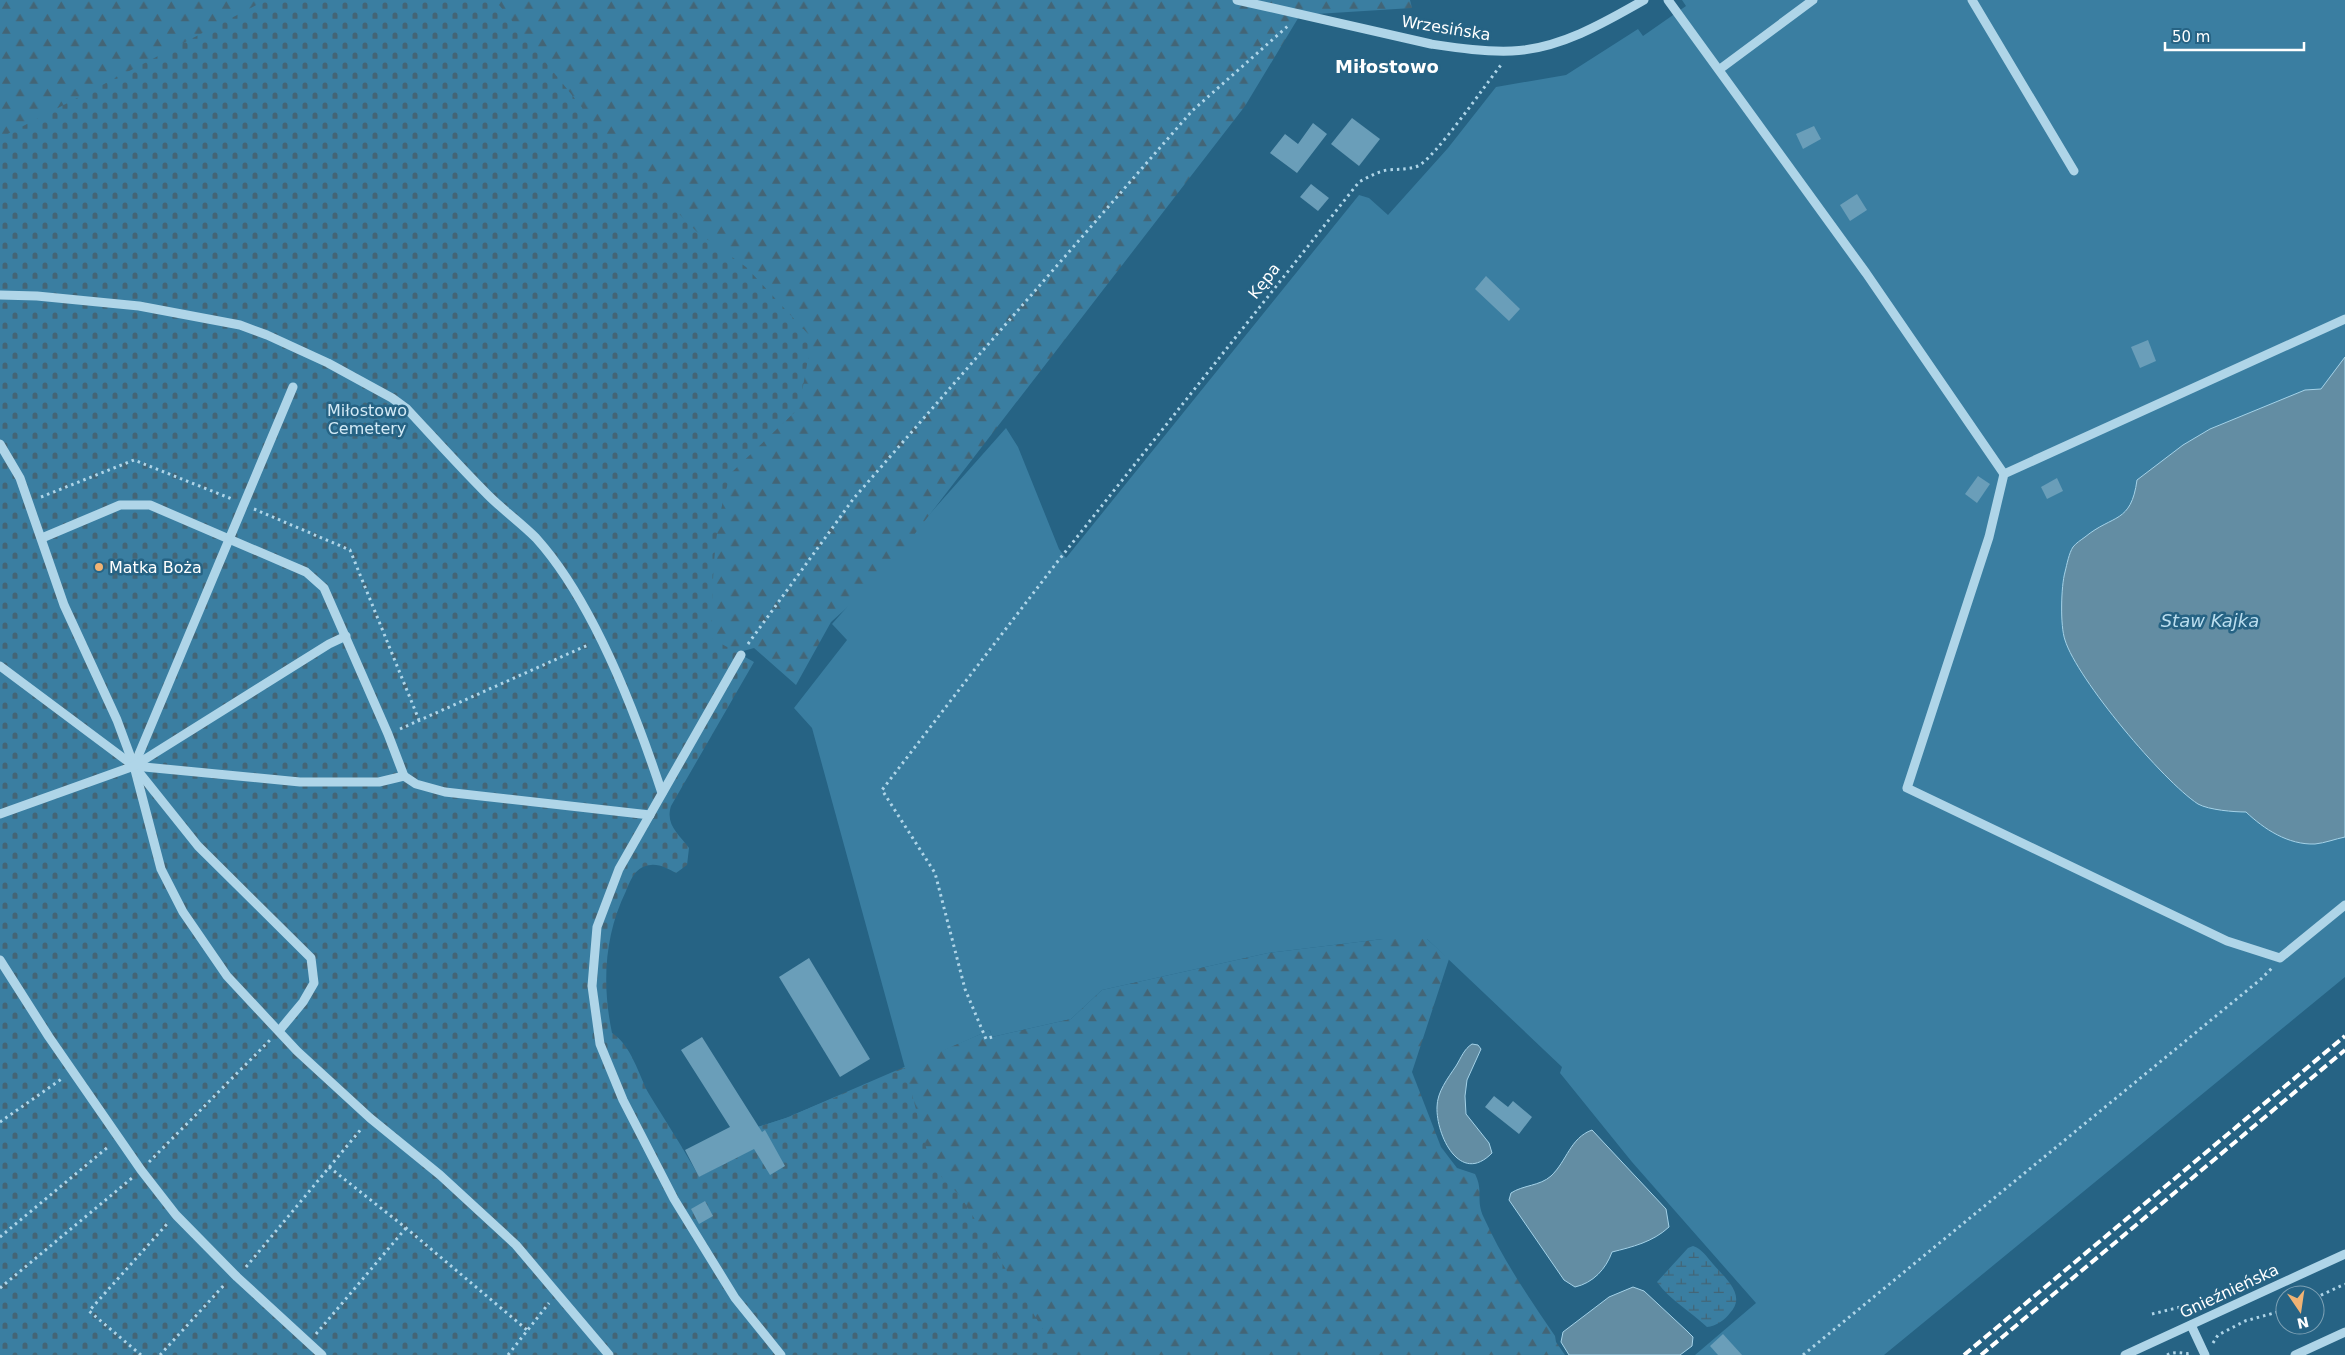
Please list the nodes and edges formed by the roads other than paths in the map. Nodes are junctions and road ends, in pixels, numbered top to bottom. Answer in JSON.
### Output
{"nodes":[{"id":1,"x":1237,"y":0,"type":"edge"},
{"id":2,"x":1644,"y":0,"type":"edge"},
{"id":3,"x":1668,"y":0,"type":"edge"},
{"id":4,"x":1812,"y":0,"type":"edge"},
{"id":5,"x":1972,"y":0,"type":"edge"},
{"id":6,"x":1720,"y":69,"type":"junction"},
{"id":7,"x":2074,"y":171,"type":"dead end"},
{"id":8,"x":0,"y":295,"type":"edge"},
{"id":9,"x":2345,"y":319,"type":"edge"},
{"id":10,"x":292,"y":388,"type":"dead end"},
{"id":11,"x":0,"y":444,"type":"edge"},
{"id":12,"x":2004,"y":474,"type":"junction"},
{"id":13,"x":42,"y":538,"type":"junction"},
{"id":14,"x":229,"y":538,"type":"junction"},
{"id":15,"x":346,"y":636,"type":"junction"},
{"id":16,"x":741,"y":655,"type":"road end"},
{"id":17,"x":0,"y":666,"type":"edge"},
{"id":18,"x":134,"y":766,"type":"junction"},
{"id":19,"x":404,"y":776,"type":"junction"},
{"id":20,"x":662,"y":793,"type":"junction"},
{"id":21,"x":0,"y":814,"type":"edge"},
{"id":22,"x":650,"y":815,"type":"junction"},
{"id":23,"x":2345,"y":905,"type":"edge"},
{"id":24,"x":0,"y":960,"type":"edge"},
{"id":25,"x":279,"y":1031,"type":"junction"},
{"id":26,"x":2345,"y":1254,"type":"edge"},
{"id":27,"x":2191,"y":1325,"type":"junction"},
{"id":28,"x":2345,"y":1332,"type":"edge"},
{"id":29,"x":2313,"y":1351,"type":"edge"},
{"id":30,"x":2203,"y":1352,"type":"edge"},
{"id":31,"x":322,"y":1355,"type":"edge"},
{"id":32,"x":609,"y":1355,"type":"edge"},
{"id":33,"x":781,"y":1355,"type":"edge"},
{"id":34,"x":2125,"y":1355,"type":"edge"},
{"id":35,"x":2295,"y":1355,"type":"edge"}],
"edges":[{"from":1,"to":2,"type":"street","name":"Wrzesińska"},
{"from":3,"to":6,"type":"street"},
{"from":4,"to":6,"type":"street"},
{"from":5,"to":7,"type":"street"},
{"from":6,"to":12,"type":"street"},
{"from":8,"to":20,"type":"street"},
{"from":9,"to":12,"type":"street"},
{"from":10,"to":14,"type":"street"},
{"from":11,"to":13,"type":"street"},
{"from":12,"to":23,"type":"street"},
{"from":13,"to":14,"type":"street"},
{"from":13,"to":18,"type":"street"},
{"from":14,"to":15,"type":"street"},
{"from":14,"to":18,"type":"street"},
{"from":15,"to":18,"type":"street"},
{"from":15,"to":19,"type":"street"},
{"from":16,"to":20,"type":"street"},
{"from":17,"to":18,"type":"street"},
{"from":18,"to":19,"type":"street"},
{"from":18,"to":21,"type":"street"},
{"from":18,"to":25,"type":"street"},
{"from":18,"to":25,"type":"street"},
{"from":19,"to":22,"type":"street"},
{"from":20,"to":22,"type":"street"},
{"from":22,"to":33,"type":"street"},
{"from":24,"to":31,"type":"street"},
{"from":25,"to":32,"type":"street"},
{"from":26,"to":27,"type":"street","name":"Gnieźnieńska"},
{"from":27,"to":30,"type":"street"},
{"from":27,"to":34,"type":"street","name":"Gnieźnieńska"},
{"from":28,"to":29,"type":"street"},
{"from":29,"to":35,"type":"street"}]}
